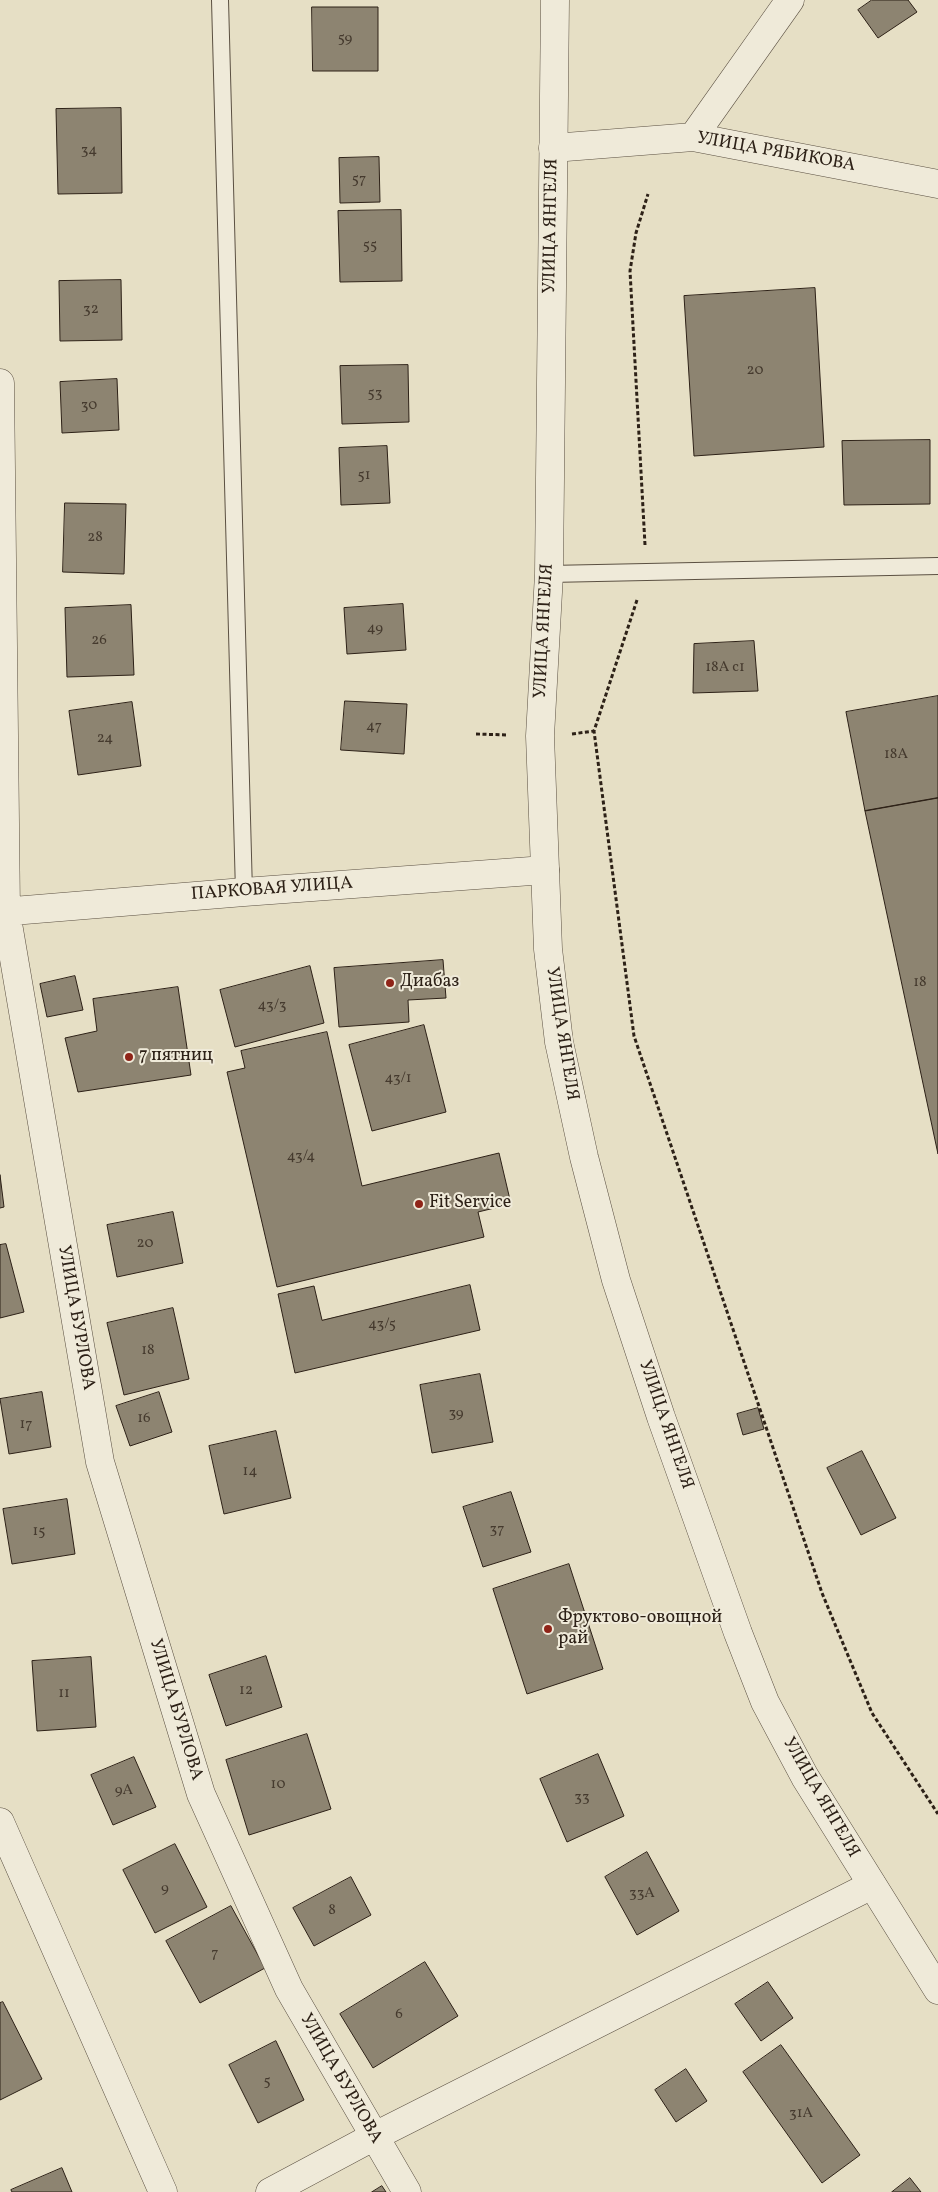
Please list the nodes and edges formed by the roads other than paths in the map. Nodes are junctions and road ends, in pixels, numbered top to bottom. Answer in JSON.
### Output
{"nodes":[{"id":1,"x":220,"y":0,"type":"edge"},
{"id":2,"x":555,"y":0,"type":"edge"},
{"id":3,"x":790,"y":0,"type":"edge"},
{"id":4,"x":693,"y":137,"type":"junction"},
{"id":5,"x":553,"y":148,"type":"junction"},
{"id":6,"x":938,"y":184,"type":"edge"},
{"id":7,"x":0,"y":383,"type":"edge"},
{"id":8,"x":938,"y":566,"type":"edge"},
{"id":9,"x":549,"y":574,"type":"junction"},
{"id":10,"x":545,"y":870,"type":"junction"},
{"id":11,"x":244,"y":892,"type":"junction"},
{"id":12,"x":3,"y":912,"type":"edge"},
{"id":13,"x":0,"y":1822,"type":"edge"},
{"id":14,"x":872,"y":1885,"type":"junction"},
{"id":15,"x":938,"y":1990,"type":"edge"},
{"id":16,"x":373,"y":2137,"type":"junction"},
{"id":17,"x":162,"y":2192,"type":"edge"},
{"id":18,"x":270,"y":2192,"type":"edge"},
{"id":19,"x":407,"y":2192,"type":"edge"}],
"edges":[{"from":1,"to":11,"type":"lane"},
{"from":2,"to":5,"type":"street","name":"УЛИЦА ЯНГЕЛЯ"},
{"from":3,"to":4,"type":"street"},
{"from":4,"to":5,"type":"street","name":"УЛИЦА РЯБИКОВА"},
{"from":4,"to":6,"type":"street","name":"УЛИЦА РЯБИКОВА"},
{"from":5,"to":9,"type":"street","name":"УЛИЦА ЯНГЕЛЯ"},
{"from":7,"to":12,"type":"street","name":"УЛИЦА БУРЛОВА"},
{"from":8,"to":9,"type":"lane"},
{"from":9,"to":10,"type":"street","name":"УЛИЦА ЯНГЕЛЯ"},
{"from":10,"to":11,"type":"street","name":"ПАРКОВАЯ УЛИЦА"},
{"from":10,"to":14,"type":"street","name":"УЛИЦА ЯНГЕЛЯ"},
{"from":11,"to":12,"type":"street","name":"ПАРКОВАЯ УЛИЦА"},
{"from":12,"to":16,"type":"street","name":"УЛИЦА БУРЛОВА"},
{"from":13,"to":17,"type":"street"},
{"from":14,"to":15,"type":"street","name":"УЛИЦА ЯНГЕЛЯ"},
{"from":14,"to":16,"type":"street"},
{"from":16,"to":18,"type":"street"},
{"from":16,"to":19,"type":"street","name":"УЛИЦА БУРЛОВА"}]}
